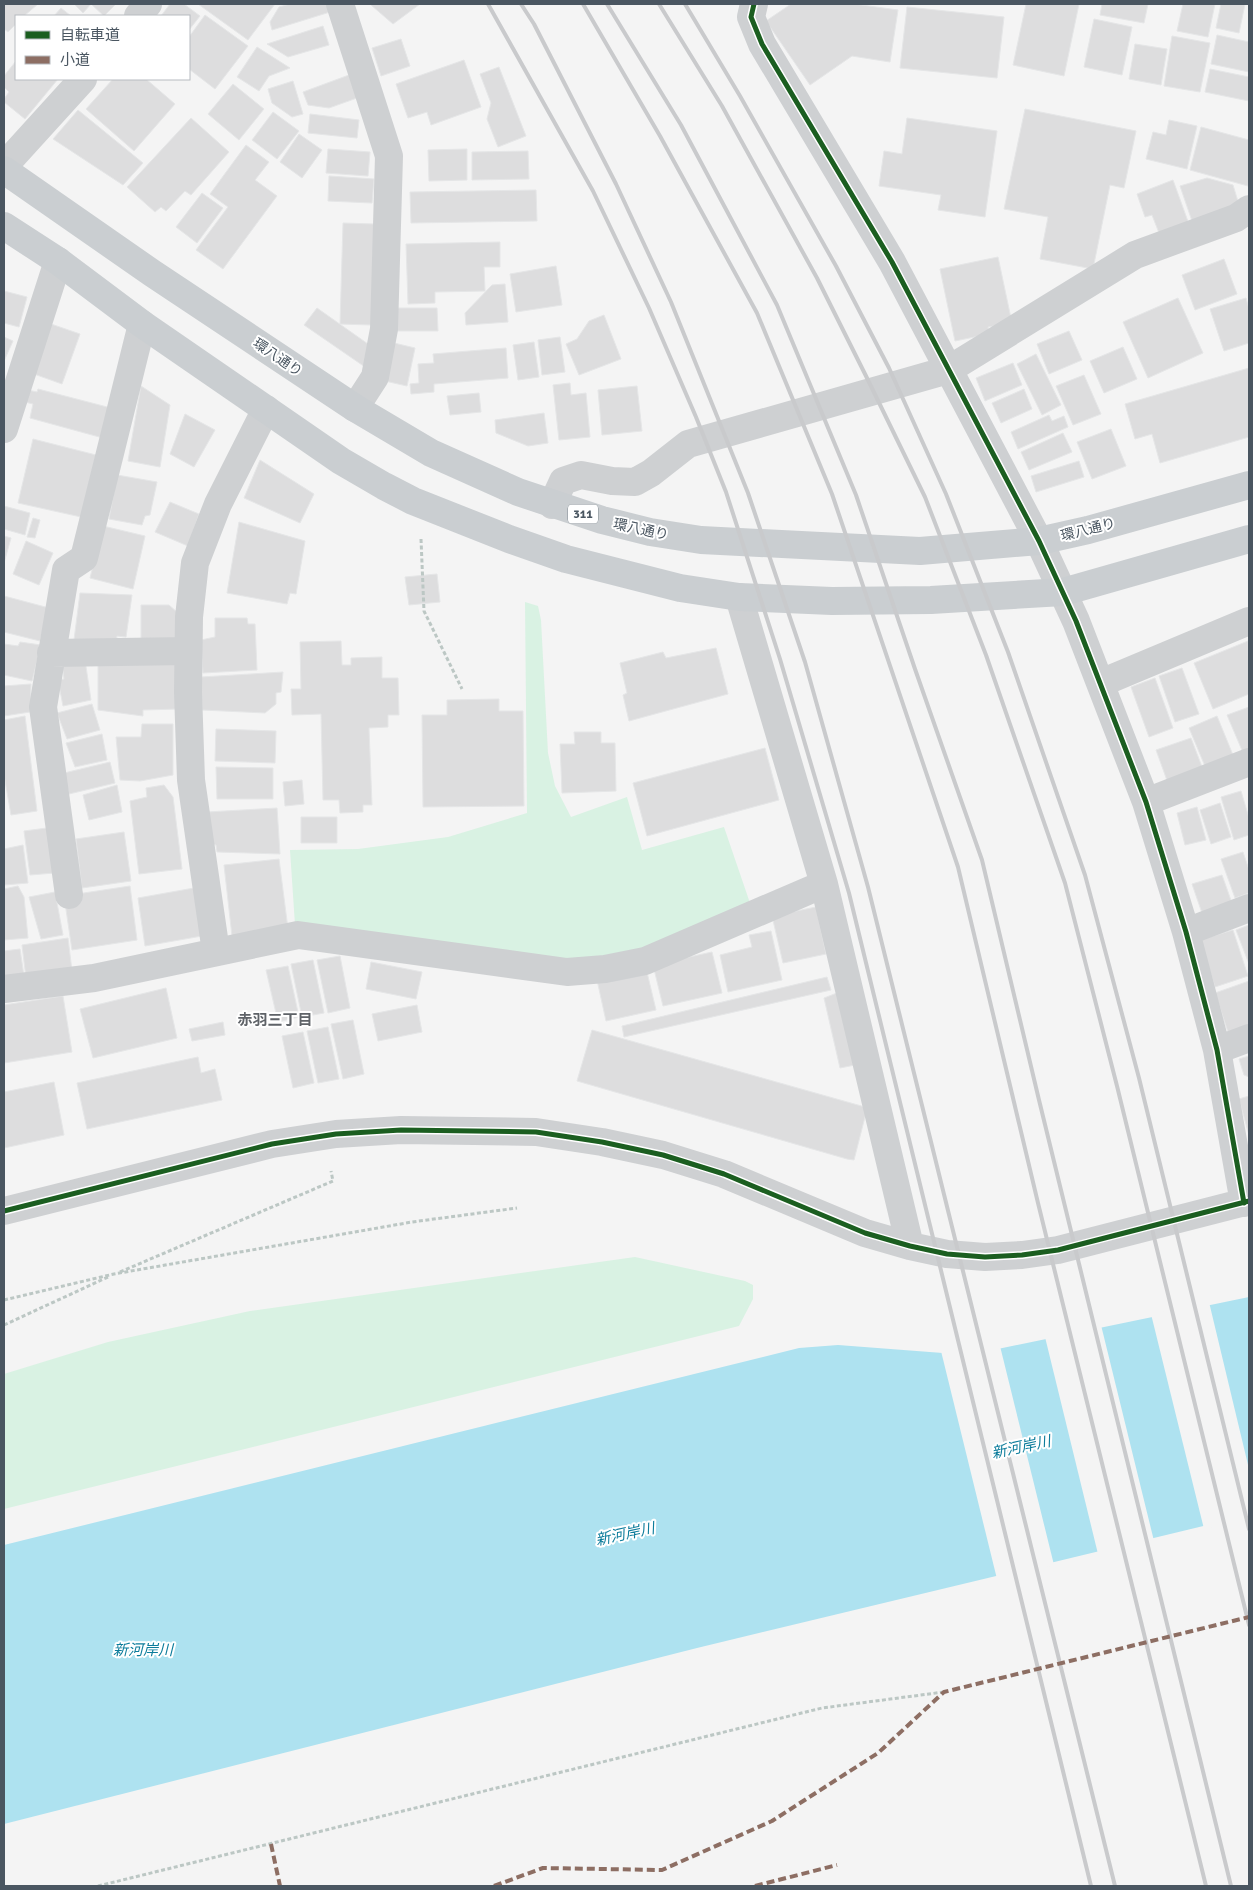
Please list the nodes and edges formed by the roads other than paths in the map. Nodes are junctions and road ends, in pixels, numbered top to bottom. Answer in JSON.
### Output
{"nodes":[{"id":1,"x":148,"y":4,"type":"edge"},
{"id":2,"x":340,"y":4,"type":"edge"},
{"id":3,"x":139,"y":15,"type":"edge"},
{"id":4,"x":747,"y":19,"type":"edge"},
{"id":5,"x":82,"y":80,"type":"edge"},
{"id":6,"x":4,"y":166,"type":"edge"},
{"id":7,"x":4,"y":170,"type":"edge"},
{"id":8,"x":1249,"y":209,"type":"edge"},
{"id":9,"x":4,"y":226,"type":"edge"},
{"id":10,"x":58,"y":261,"type":"junction"},
{"id":11,"x":142,"y":324,"type":"junction"},
{"id":12,"x":948,"y":370,"type":"junction"},
{"id":13,"x":355,"y":408,"type":"junction"},
{"id":14,"x":266,"y":409,"type":"junction"},
{"id":15,"x":4,"y":429,"type":"edge"},
{"id":16,"x":1249,"y":485,"type":"edge"},
{"id":17,"x":552,"y":505,"type":"junction"},
{"id":18,"x":1249,"y":539,"type":"edge"},
{"id":19,"x":1039,"y":541,"type":"junction"},
{"id":20,"x":1063,"y":592,"type":"junction"},
{"id":21,"x":739,"y":597,"type":"junction"},
{"id":22,"x":1249,"y":621,"type":"edge"},
{"id":23,"x":188,"y":651,"type":"junction"},
{"id":24,"x":51,"y":653,"type":"junction"},
{"id":25,"x":1101,"y":683,"type":"junction"},
{"id":26,"x":1249,"y":762,"type":"edge"},
{"id":27,"x":1146,"y":802,"type":"junction"},
{"id":28,"x":824,"y":884,"type":"junction"},
{"id":29,"x":69,"y":895,"type":"dead end"},
{"id":30,"x":1249,"y":908,"type":"edge"},
{"id":31,"x":1186,"y":932,"type":"junction"},
{"id":32,"x":216,"y":952,"type":"junction"},
{"id":33,"x":4,"y":989,"type":"edge"},
{"id":34,"x":1249,"y":1038,"type":"edge"},
{"id":35,"x":1217,"y":1050,"type":"junction"},
{"id":36,"x":1247,"y":1202,"type":"edge"},
{"id":37,"x":4,"y":1211,"type":"edge"},
{"id":38,"x":910,"y":1246,"type":"junction"}],
"edges":[{"from":1,"to":3,"type":"street"},
{"from":2,"to":13,"type":"street"},
{"from":4,"to":12,"type":"street"},
{"from":5,"to":6,"type":"street"},
{"from":7,"to":13,"type":"main road","name":"環八通り","number":"311"},
{"from":8,"to":12,"type":"street"},
{"from":9,"to":10,"type":"main road"},
{"from":10,"to":11,"type":"main road"},
{"from":10,"to":15,"type":"street"},
{"from":11,"to":14,"type":"main road"},
{"from":11,"to":24,"type":"street"},
{"from":12,"to":17,"type":"street"},
{"from":12,"to":19,"type":"street"},
{"from":13,"to":17,"type":"main road","name":"環八通り","number":"311"},
{"from":14,"to":21,"type":"main road"},
{"from":14,"to":23,"type":"street"},
{"from":16,"to":19,"type":"main road","name":"環八通り","number":"311"},
{"from":17,"to":19,"type":"main road","name":"環八通り","number":"311"},
{"from":18,"to":20,"type":"main road"},
{"from":19,"to":20,"type":"street"},
{"from":20,"to":21,"type":"main road"},
{"from":20,"to":25,"type":"street"},
{"from":21,"to":28,"type":"street"},
{"from":22,"to":25,"type":"street"},
{"from":23,"to":24,"type":"street"},
{"from":23,"to":32,"type":"street"},
{"from":24,"to":29,"type":"street"},
{"from":25,"to":27,"type":"street"},
{"from":26,"to":27,"type":"street"},
{"from":27,"to":31,"type":"street"},
{"from":28,"to":32,"type":"street"},
{"from":28,"to":38,"type":"street"},
{"from":30,"to":31,"type":"street"},
{"from":31,"to":35,"type":"street"},
{"from":32,"to":33,"type":"street"},
{"from":34,"to":35,"type":"street"},
{"from":35,"to":36,"type":"street"},
{"from":36,"to":38,"type":"street"},
{"from":37,"to":38,"type":"street"}]}
